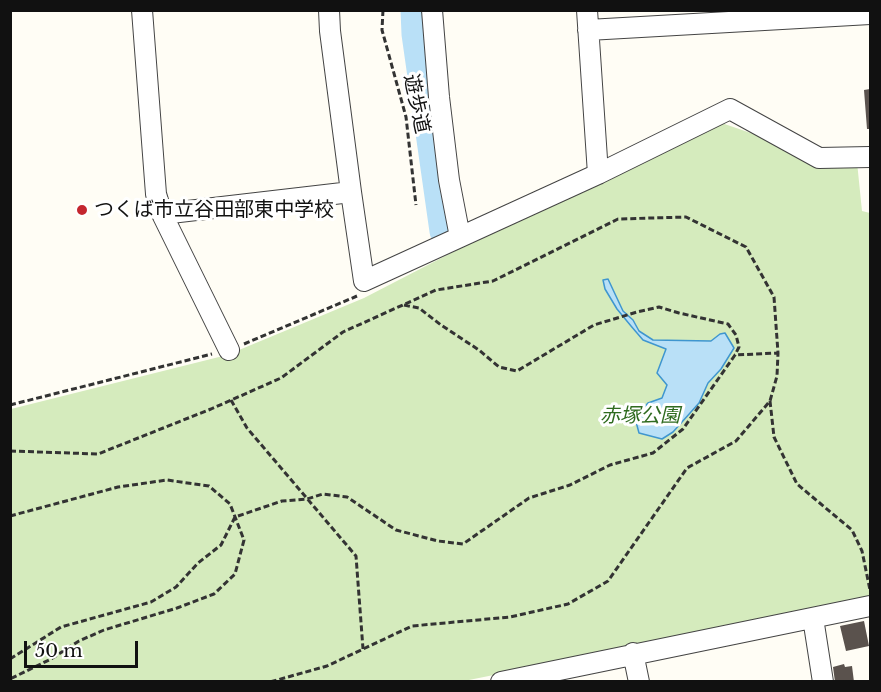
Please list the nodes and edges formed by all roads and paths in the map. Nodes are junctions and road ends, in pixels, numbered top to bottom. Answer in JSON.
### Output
{"nodes":[{"id":1,"x":142,"y":10,"type":"edge"},
{"id":2,"x":329,"y":10,"type":"edge"},
{"id":3,"x":383,"y":10,"type":"edge"},
{"id":4,"x":432,"y":10,"type":"edge"},
{"id":5,"x":870,"y":14,"type":"edge"},
{"id":6,"x":588,"y":20,"type":"edge"},
{"id":7,"x":870,"y":157,"type":"edge"},
{"id":8,"x":598,"y":174,"type":"junction"},
{"id":9,"x":351,"y":192,"type":"junction"},
{"id":10,"x":416,"y":205,"type":"dead end"},
{"id":11,"x":162,"y":214,"type":"junction"},
{"id":12,"x":460,"y":237,"type":"junction"},
{"id":13,"x":358,"y":296,"type":"dead end"},
{"id":14,"x":403,"y":304,"type":"junction"},
{"id":15,"x":229,"y":350,"type":"junction"},
{"id":16,"x":778,"y":352,"type":"junction"},
{"id":17,"x":735,"y":355,"type":"junction"},
{"id":18,"x":231,"y":400,"type":"junction"},
{"id":19,"x":770,"y":401,"type":"junction"},
{"id":20,"x":10,"y":405,"type":"edge"},
{"id":21,"x":10,"y":451,"type":"edge"},
{"id":22,"x":307,"y":499,"type":"junction"},
{"id":23,"x":10,"y":516,"type":"edge"},
{"id":24,"x":235,"y":517,"type":"junction"},
{"id":25,"x":870,"y":591,"type":"edge"},
{"id":26,"x":870,"y":606,"type":"edge"},
{"id":27,"x":813,"y":618,"type":"junction"},
{"id":28,"x":363,"y":649,"type":"junction"},
{"id":29,"x":633,"y":654,"type":"junction"},
{"id":30,"x":10,"y":659,"type":"edge"},
{"id":31,"x":10,"y":679,"type":"edge"},
{"id":32,"x":270,"y":681,"type":"edge"},
{"id":33,"x":501,"y":681,"type":"edge"},
{"id":34,"x":639,"y":681,"type":"edge"},
{"id":35,"x":823,"y":681,"type":"edge"}],
"edges":[{"from":1,"to":11,"type":"street"},
{"from":2,"to":9,"type":"street"},
{"from":3,"to":10,"type":"path","name":"遊歩道"},
{"from":4,"to":12,"type":"street"},
{"from":5,"to":6,"type":"street"},
{"from":6,"to":8,"type":"street"},
{"from":7,"to":8,"type":"street"},
{"from":8,"to":12,"type":"street"},
{"from":9,"to":11,"type":"street"},
{"from":9,"to":12,"type":"street"},
{"from":11,"to":15,"type":"street"},
{"from":13,"to":15,"type":"path"},
{"from":14,"to":16,"type":"path"},
{"from":14,"to":17,"type":"path"},
{"from":14,"to":18,"type":"path"},
{"from":15,"to":20,"type":"path"},
{"from":16,"to":17,"type":"path"},
{"from":16,"to":19,"type":"path"},
{"from":17,"to":22,"type":"path"},
{"from":18,"to":21,"type":"path"},
{"from":18,"to":22,"type":"path"},
{"from":19,"to":25,"type":"path"},
{"from":19,"to":28,"type":"path"},
{"from":22,"to":24,"type":"path"},
{"from":22,"to":28,"type":"path"},
{"from":23,"to":24,"type":"path"},
{"from":24,"to":30,"type":"path"},
{"from":24,"to":31,"type":"path"},
{"from":26,"to":27,"type":"street"},
{"from":27,"to":29,"type":"street"},
{"from":27,"to":35,"type":"street"},
{"from":28,"to":32,"type":"path"},
{"from":29,"to":33,"type":"street"},
{"from":29,"to":34,"type":"street"}]}
